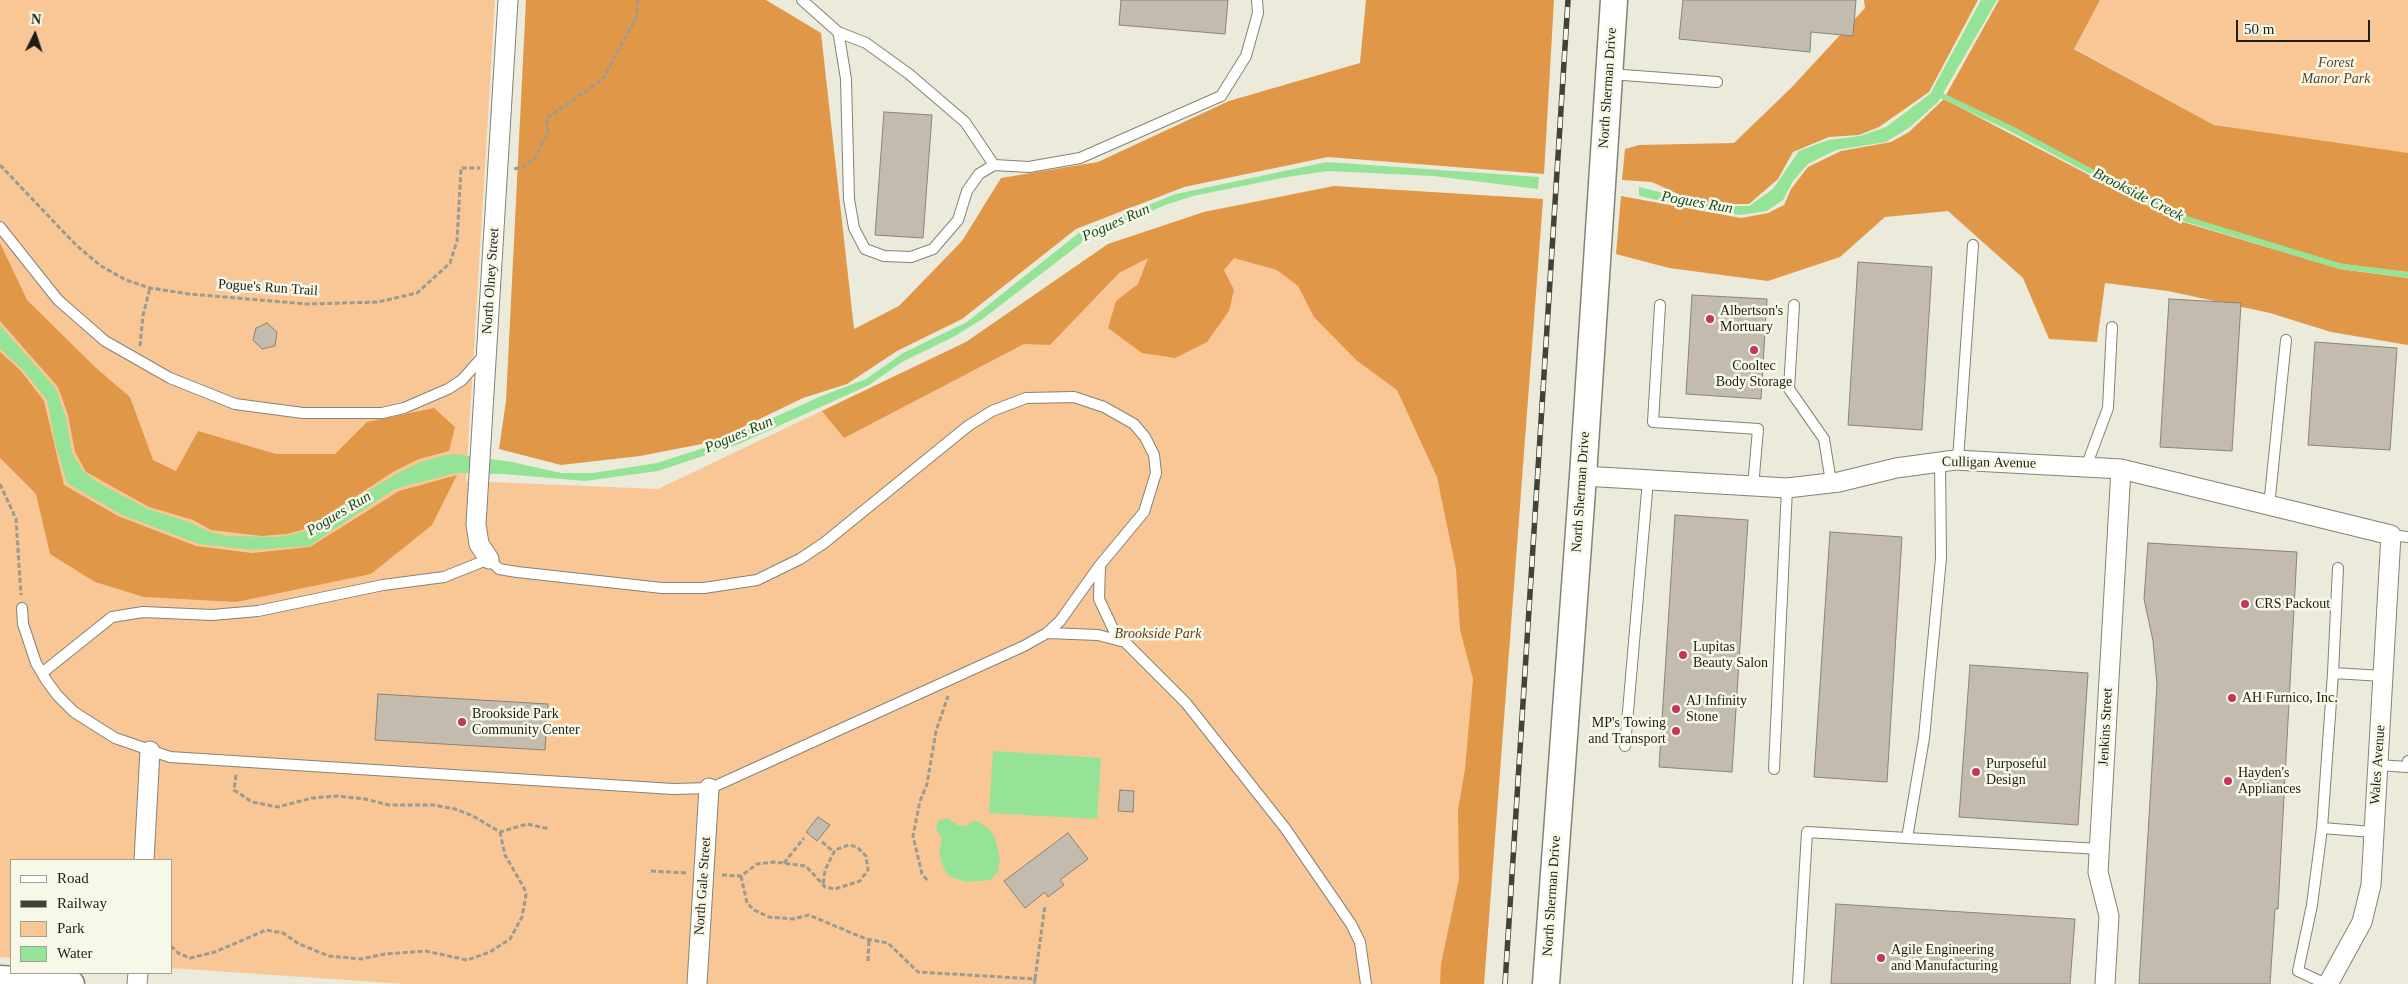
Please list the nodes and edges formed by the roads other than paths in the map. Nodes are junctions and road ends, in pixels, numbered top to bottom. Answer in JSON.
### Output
{"nodes":[{"id":1,"x":508,"y":0,"type":"edge"},
{"id":2,"x":802,"y":0,"type":"edge"},
{"id":3,"x":1257,"y":0,"type":"edge"},
{"id":4,"x":1614,"y":0,"type":"edge"},
{"id":5,"x":838,"y":32,"type":"junction"},
{"id":6,"x":1609,"y":74,"type":"junction"},
{"id":7,"x":1717,"y":82,"type":"dead end"},
{"id":8,"x":994,"y":165,"type":"junction"},
{"id":9,"x":0,"y":227,"type":"edge"},
{"id":10,"x":1973,"y":245,"type":"dead end"},
{"id":11,"x":1794,"y":304,"type":"dead end"},
{"id":12,"x":1660,"y":305,"type":"dead end"},
{"id":13,"x":2112,"y":327,"type":"dead end"},
{"id":14,"x":2286,"y":340,"type":"dead end"},
{"id":15,"x":487,"y":353,"type":"junction"},
{"id":16,"x":1949,"y":461,"type":"junction"},
{"id":17,"x":2086,"y":467,"type":"junction"},
{"id":18,"x":2121,"y":469,"type":"junction"},
{"id":19,"x":1583,"y":476,"type":"junction"},
{"id":20,"x":1648,"y":480,"type":"junction"},
{"id":21,"x":1831,"y":482,"type":"junction"},
{"id":22,"x":1753,"y":487,"type":"junction"},
{"id":23,"x":1787,"y":488,"type":"junction"},
{"id":24,"x":2269,"y":506,"type":"junction"},
{"id":25,"x":2399,"y":536,"type":"edge"},
{"id":26,"x":489,"y":558,"type":"junction"},
{"id":27,"x":1100,"y":565,"type":"junction"},
{"id":28,"x":2338,"y":568,"type":"dead end"},
{"id":29,"x":22,"y":608,"type":"road end"},
{"id":30,"x":1047,"y":633,"type":"junction"},
{"id":31,"x":1124,"y":642,"type":"junction"},
{"id":32,"x":42,"y":673,"type":"junction"},
{"id":33,"x":2333,"y":673,"type":"junction"},
{"id":34,"x":2383,"y":676,"type":"junction"},
{"id":35,"x":1624,"y":746,"type":"dead end"},
{"id":36,"x":150,"y":751,"type":"junction"},
{"id":37,"x":2408,"y":760,"type":"edge"},
{"id":38,"x":2378,"y":765,"type":"junction"},
{"id":39,"x":1774,"y":769,"type":"dead end"},
{"id":40,"x":709,"y":788,"type":"junction"},
{"id":41,"x":2322,"y":828,"type":"junction"},
{"id":42,"x":2373,"y":832,"type":"junction"},
{"id":43,"x":1907,"y":838,"type":"junction"},
{"id":44,"x":2100,"y":849,"type":"junction"},
{"id":45,"x":144,"y":859,"type":"edge"},
{"id":46,"x":0,"y":979,"type":"edge"},
{"id":47,"x":71,"y":984,"type":"edge"},
{"id":48,"x":697,"y":984,"type":"edge"},
{"id":49,"x":1366,"y":984,"type":"edge"},
{"id":50,"x":1546,"y":984,"type":"edge"},
{"id":51,"x":1798,"y":984,"type":"edge"},
{"id":52,"x":2105,"y":984,"type":"edge"},
{"id":53,"x":2327,"y":984,"type":"edge"}],
"edges":[{"from":1,"to":15,"type":"street","name":"North Olney Street"},
{"from":2,"to":5,"type":"lane"},
{"from":3,"to":8,"type":"lane"},
{"from":4,"to":6,"type":"main road","name":"North Sherman Drive"},
{"from":5,"to":8,"type":"lane"},
{"from":5,"to":8,"type":"lane"},
{"from":6,"to":7,"type":"lane"},
{"from":6,"to":19,"type":"main road","name":"North Sherman Drive"},
{"from":9,"to":15,"type":"lane"},
{"from":10,"to":16,"type":"lane"},
{"from":11,"to":21,"type":"lane"},
{"from":12,"to":22,"type":"lane"},
{"from":13,"to":17,"type":"lane"},
{"from":14,"to":24,"type":"lane"},
{"from":15,"to":26,"type":"street","name":"North Olney Street"},
{"from":16,"to":17,"type":"street","name":"Culligan Avenue"},
{"from":16,"to":21,"type":"street","name":"Culligan Avenue"},
{"from":16,"to":43,"type":"lane"},
{"from":17,"to":18,"type":"street","name":"Culligan Avenue"},
{"from":18,"to":24,"type":"street","name":"Culligan Avenue"},
{"from":18,"to":44,"type":"street","name":"Jenkins Street"},
{"from":19,"to":20,"type":"street","name":"Culligan Avenue"},
{"from":19,"to":50,"type":"main road","name":"North Sherman Drive"},
{"from":20,"to":22,"type":"street","name":"Culligan Avenue"},
{"from":20,"to":35,"type":"lane"},
{"from":21,"to":23,"type":"street","name":"Culligan Avenue"},
{"from":22,"to":23,"type":"street","name":"Culligan Avenue"},
{"from":23,"to":39,"type":"lane"},
{"from":24,"to":25,"type":"street","name":"Culligan Avenue"},
{"from":25,"to":34,"type":"street","name":"Wales Avenue"},
{"from":26,"to":27,"type":"lane"},
{"from":26,"to":32,"type":"lane"},
{"from":27,"to":30,"type":"lane"},
{"from":27,"to":31,"type":"lane"},
{"from":28,"to":33,"type":"lane"},
{"from":29,"to":32,"type":"lane"},
{"from":30,"to":31,"type":"lane"},
{"from":30,"to":40,"type":"lane"},
{"from":31,"to":49,"type":"lane"},
{"from":32,"to":36,"type":"lane"},
{"from":33,"to":34,"type":"lane"},
{"from":33,"to":41,"type":"lane"},
{"from":34,"to":38,"type":"street","name":"Wales Avenue"},
{"from":36,"to":40,"type":"lane"},
{"from":36,"to":45,"type":"street"},
{"from":37,"to":38,"type":"lane"},
{"from":38,"to":42,"type":"street","name":"Wales Avenue"},
{"from":40,"to":48,"type":"street","name":"North Gale Street"},
{"from":41,"to":42,"type":"lane"},
{"from":41,"to":53,"type":"lane"},
{"from":42,"to":53,"type":"street","name":"Wales Avenue"},
{"from":43,"to":44,"type":"lane"},
{"from":43,"to":51,"type":"lane"},
{"from":44,"to":52,"type":"street","name":"Jenkins Street"},
{"from":46,"to":47,"type":"main road"}]}
